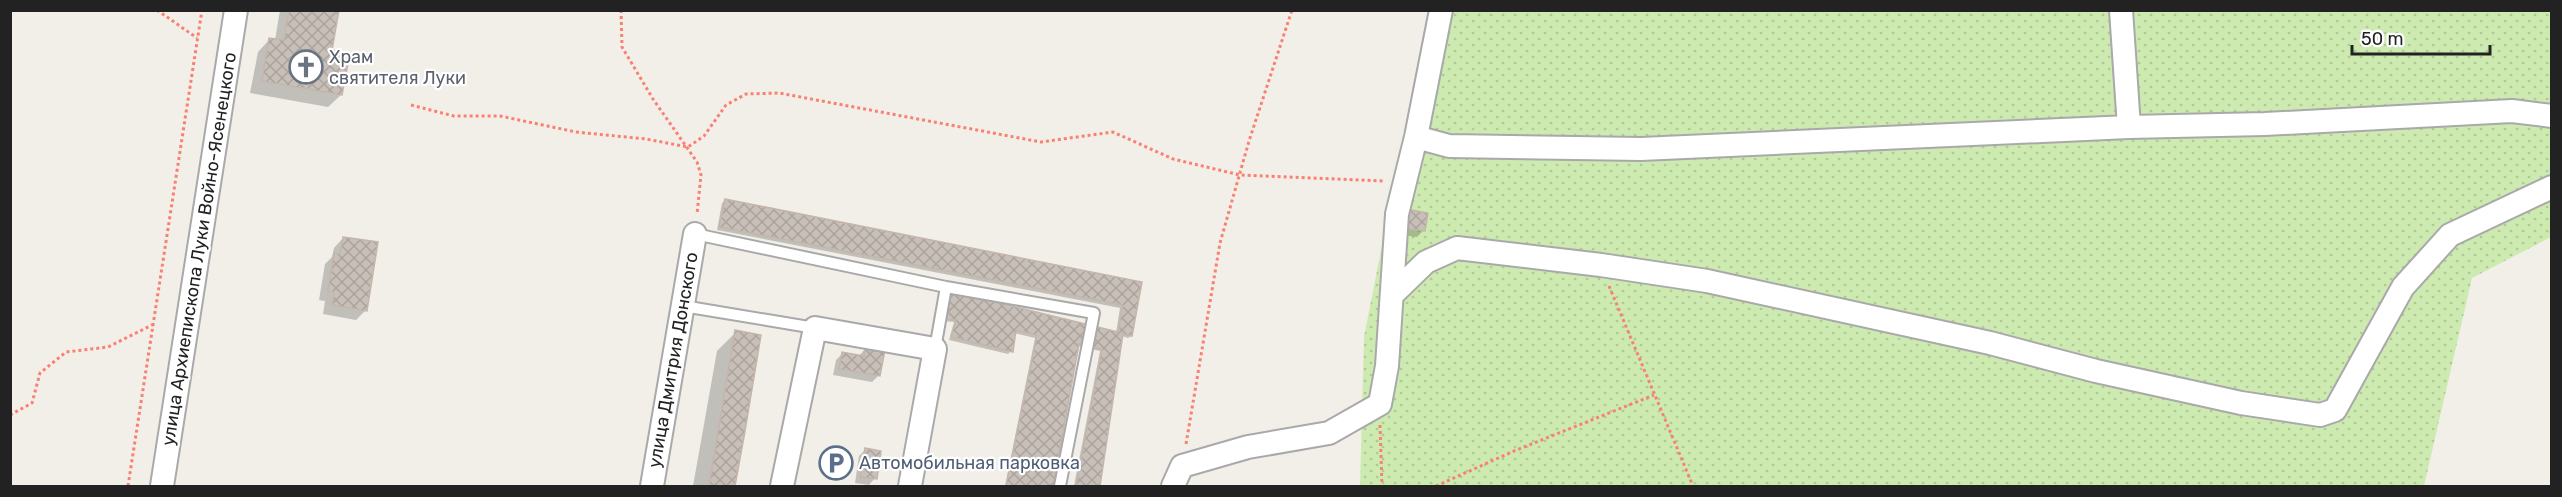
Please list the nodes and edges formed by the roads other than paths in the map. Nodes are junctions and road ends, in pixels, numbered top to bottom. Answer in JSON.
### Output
{"nodes":[{"id":1,"x":236,"y":10,"type":"edge"},
{"id":2,"x":1441,"y":10,"type":"edge"},
{"id":3,"x":2121,"y":10,"type":"edge"},
{"id":4,"x":2552,"y":116,"type":"edge"},
{"id":5,"x":2129,"y":127,"type":"junction"},
{"id":6,"x":1416,"y":138,"type":"junction"},
{"id":7,"x":2552,"y":188,"type":"edge"},
{"id":8,"x":695,"y":234,"type":"joint"},
{"id":9,"x":946,"y":287,"type":"junction"},
{"id":10,"x":1393,"y":294,"type":"junction"},
{"id":11,"x":683,"y":306,"type":"junction"},
{"id":12,"x":815,"y":328,"type":"junction"},
{"id":13,"x":934,"y":349,"type":"junction"},
{"id":14,"x":1178,"y":476,"type":"edge"},
{"id":15,"x":162,"y":486,"type":"edge"},
{"id":16,"x":652,"y":486,"type":"edge"},
{"id":17,"x":782,"y":486,"type":"edge"},
{"id":18,"x":910,"y":486,"type":"edge"},
{"id":19,"x":1060,"y":486,"type":"edge"}],
"edges":[{"from":1,"to":15,"type":"street","name":"улица Архиепископа Луки Войно-Ясенецкого"},
{"from":2,"to":6,"type":"street"},
{"from":3,"to":5,"type":"street"},
{"from":4,"to":5,"type":"street"},
{"from":5,"to":6,"type":"street"},
{"from":6,"to":10,"type":"street"},
{"from":7,"to":10,"type":"street"},
{"from":8,"to":9,"type":"lane"},
{"from":8,"to":11,"type":"street","name":"улица Дмитрия Донского"},
{"from":9,"to":13,"type":"lane"},
{"from":9,"to":19,"type":"lane"},
{"from":10,"to":14,"type":"street"},
{"from":11,"to":12,"type":"lane"},
{"from":11,"to":16,"type":"street","name":"улица Дмитрия Донского"},
{"from":12,"to":13,"type":"street"},
{"from":12,"to":17,"type":"street"},
{"from":13,"to":18,"type":"street"}]}
